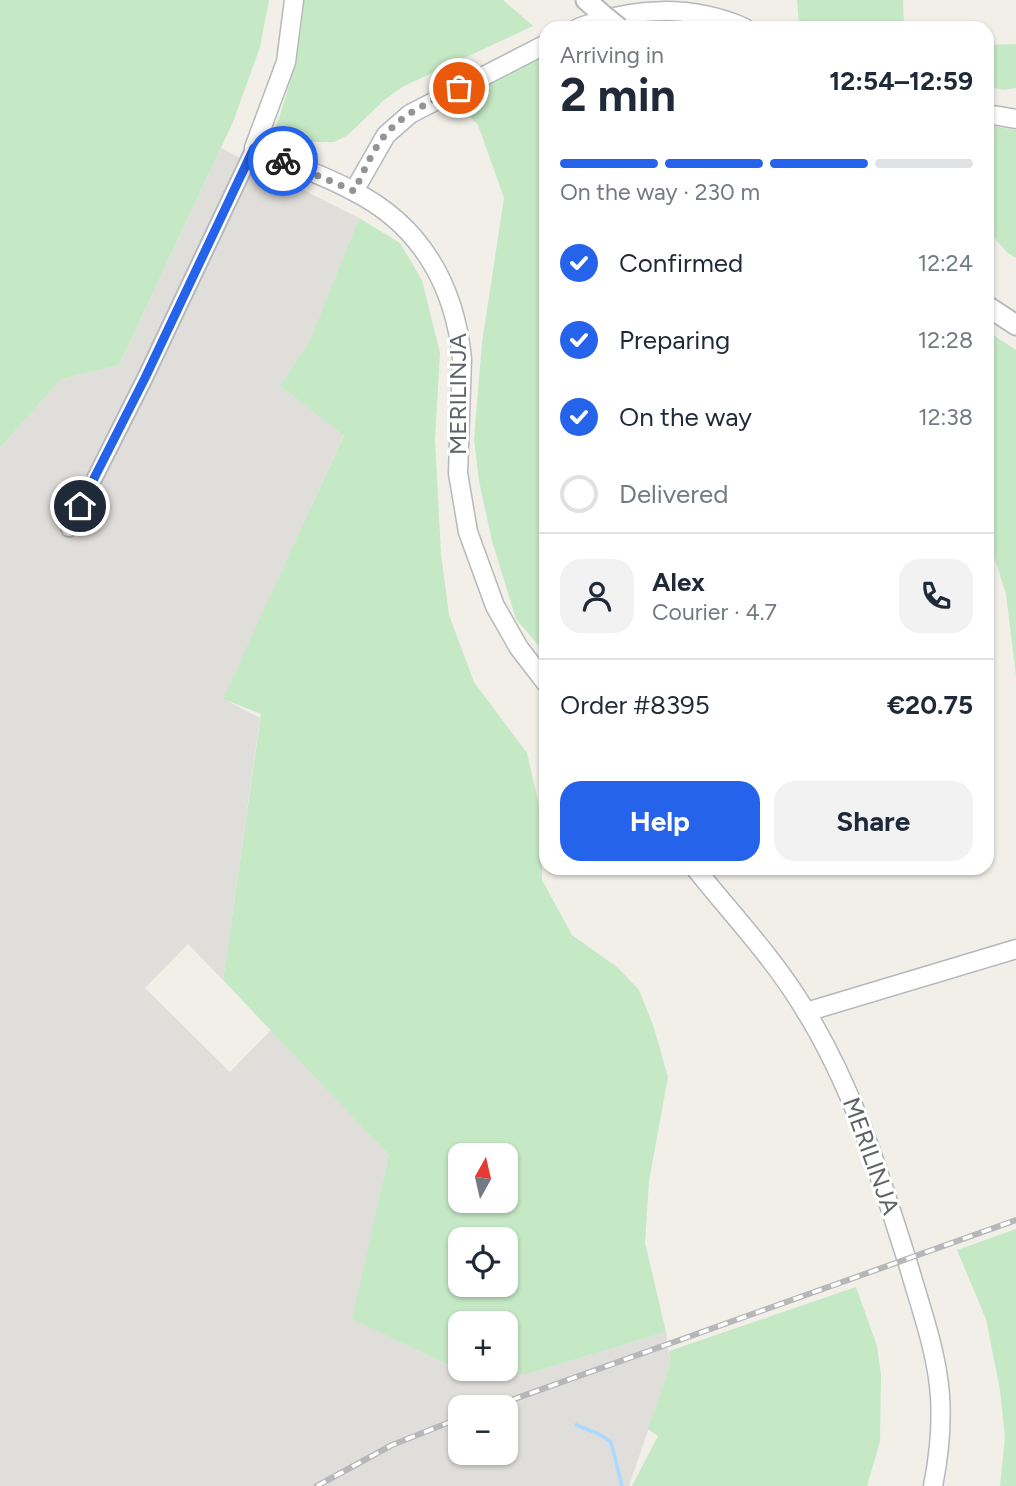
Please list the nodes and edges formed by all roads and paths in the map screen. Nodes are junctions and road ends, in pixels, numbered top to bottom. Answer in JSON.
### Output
{"nodes":[{"id":1,"x":294,"y":0,"type":"edge"},
{"id":2,"x":586,"y":0,"type":"edge"},
{"id":3,"x":600,"y":21,"type":"edge"},
{"id":4,"x":611,"y":21,"type":"edge"},
{"id":5,"x":723,"y":21,"type":"edge"},
{"id":6,"x":539,"y":48,"type":"edge"},
{"id":7,"x":994,"y":115,"type":"edge"},
{"id":8,"x":1016,"y":119,"type":"edge"},
{"id":9,"x":254,"y":148,"type":"junction"},
{"id":10,"x":354,"y":191,"type":"junction"},
{"id":11,"x":994,"y":311,"type":"edge"},
{"id":12,"x":1016,"y":325,"type":"edge"},
{"id":13,"x":68,"y":529,"type":"dead end"},
{"id":14,"x":539,"y":674,"type":"edge"},
{"id":15,"x":701,"y":875,"type":"edge"},
{"id":16,"x":1016,"y":949,"type":"edge"},
{"id":17,"x":806,"y":1012,"type":"junction"},
{"id":18,"x":933,"y":1486,"type":"edge"}],
"edges":[{"from":1,"to":9,"type":"street"},
{"from":2,"to":4,"type":"main road","bridge":true},
{"from":3,"to":5,"type":"street"},
{"from":6,"to":10,"type":"street"},
{"from":7,"to":8,"type":"street"},
{"from":9,"to":10,"type":"street","name":"MERILINJA"},
{"from":9,"to":13,"type":"street"},
{"from":10,"to":14,"type":"street","name":"MERILINJA"},
{"from":11,"to":12,"type":"main road"},
{"from":15,"to":17,"type":"street","name":"MERILINJA"},
{"from":16,"to":17,"type":"street"},
{"from":17,"to":18,"type":"street","name":"MERILINJA"}]}
